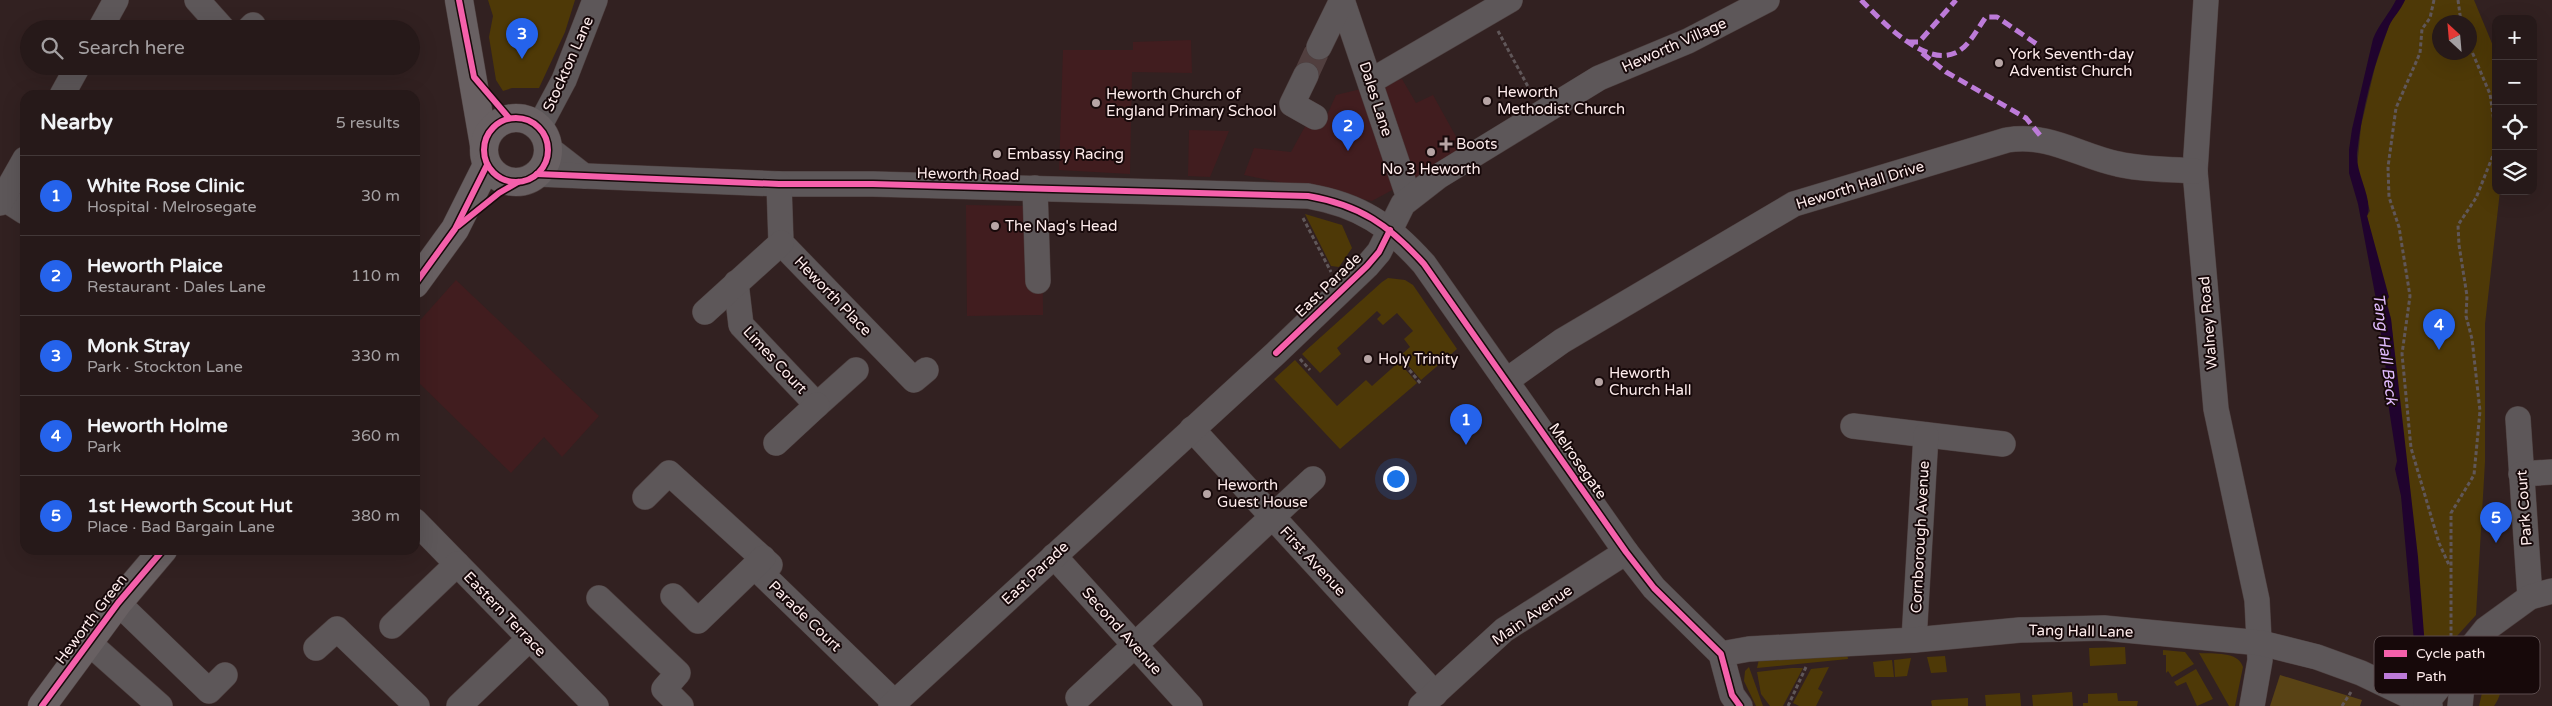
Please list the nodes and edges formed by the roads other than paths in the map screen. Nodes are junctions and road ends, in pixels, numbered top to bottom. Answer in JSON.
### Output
{"nodes":[{"id":1,"x":116,"y":0,"type":"edge"},
{"id":2,"x":197,"y":0,"type":"edge"},
{"id":3,"x":458,"y":0,"type":"edge"},
{"id":4,"x":595,"y":0,"type":"edge"},
{"id":5,"x":1342,"y":0,"type":"edge"},
{"id":6,"x":1510,"y":0,"type":"edge"},
{"id":7,"x":1767,"y":0,"type":"edge"},
{"id":8,"x":2206,"y":0,"type":"edge"},
{"id":9,"x":105,"y":20,"type":"edge"},
{"id":10,"x":215,"y":20,"type":"edge"},
{"id":11,"x":1319,"y":47,"type":"tunnel mouth"},
{"id":12,"x":73,"y":75,"type":"edge"},
{"id":13,"x":1306,"y":75,"type":"tunnel mouth"},
{"id":14,"x":474,"y":77,"type":"junction"},
{"id":15,"x":1371,"y":81,"type":"junction"},
{"id":16,"x":65,"y":90,"type":"edge"},
{"id":17,"x":1315,"y":117,"type":"dead end"},
{"id":18,"x":509,"y":118,"type":"junction"},
{"id":19,"x":543,"y":138,"type":"junction"},
{"id":20,"x":484,"y":145,"type":"junction"},
{"id":21,"x":20,"y":167,"type":"edge"},
{"id":22,"x":2195,"y":171,"type":"junction"},
{"id":23,"x":584,"y":176,"type":"junction"},
{"id":24,"x":528,"y":178,"type":"junction"},
{"id":25,"x":779,"y":184,"type":"junction"},
{"id":26,"x":1035,"y":188,"type":"junction"},
{"id":27,"x":1409,"y":198,"type":"junction"},
{"id":28,"x":1,"y":199,"type":"edge"},
{"id":29,"x":20,"y":209,"type":"edge"},
{"id":30,"x":455,"y":229,"type":"junction"},
{"id":31,"x":1390,"y":230,"type":"junction"},
{"id":32,"x":781,"y":243,"type":"junction"},
{"id":33,"x":420,"y":277,"type":"edge"},
{"id":34,"x":1038,"y":282,"type":"dead end"},
{"id":35,"x":736,"y":283,"type":"junction"},
{"id":36,"x":705,"y":312,"type":"dead end"},
{"id":37,"x":856,"y":370,"type":"dead end"},
{"id":38,"x":926,"y":370,"type":"dead end"},
{"id":39,"x":1506,"y":381,"type":"junction"},
{"id":40,"x":817,"y":405,"type":"junction"},
{"id":41,"x":2518,"y":419,"type":"dead end"},
{"id":42,"x":1854,"y":426,"type":"dead end"},
{"id":43,"x":1192,"y":429,"type":"junction"},
{"id":44,"x":1926,"y":435,"type":"junction"},
{"id":45,"x":776,"y":443,"type":"dead end"},
{"id":46,"x":2003,"y":444,"type":"dead end"},
{"id":47,"x":2552,"y":472,"type":"edge"},
{"id":48,"x":2521,"y":474,"type":"junction"},
{"id":49,"x":1313,"y":479,"type":"dead end"},
{"id":50,"x":645,"y":497,"type":"dead end"},
{"id":51,"x":1272,"y":517,"type":"junction"},
{"id":52,"x":420,"y":526,"type":"edge"},
{"id":53,"x":1626,"y":552,"type":"junction"},
{"id":54,"x":159,"y":555,"type":"edge"},
{"id":55,"x":1054,"y":556,"type":"junction"},
{"id":56,"x":763,"y":558,"type":"junction"},
{"id":57,"x":457,"y":564,"type":"junction"},
{"id":58,"x":2541,"y":594,"type":"edge"},
{"id":59,"x":673,"y":596,"type":"dead end"},
{"id":60,"x":599,"y":598,"type":"dead end"},
{"id":61,"x":118,"y":603,"type":"junction"},
{"id":62,"x":392,"y":626,"type":"dead end"},
{"id":63,"x":2480,"y":636,"type":"edge"},
{"id":64,"x":529,"y":639,"type":"junction"},
{"id":65,"x":1914,"y":640,"type":"junction"},
{"id":66,"x":88,"y":642,"type":"junction"},
{"id":67,"x":2261,"y":643,"type":"junction"},
{"id":68,"x":1135,"y":645,"type":"junction"},
{"id":69,"x":316,"y":648,"type":"dead end"},
{"id":70,"x":1721,"y":654,"type":"junction"},
{"id":71,"x":225,"y":675,"type":"dead end"},
{"id":72,"x":2374,"y":680,"type":"edge"},
{"id":73,"x":2405,"y":694,"type":"edge"},
{"id":74,"x":2436,"y":694,"type":"edge"},
{"id":75,"x":1078,"y":698,"type":"dead end"},
{"id":76,"x":1428,"y":700,"type":"edge"},
{"id":77,"x":893,"y":704,"type":"edge"},
{"id":78,"x":2428,"y":705,"type":"edge"},
{"id":79,"x":42,"y":706,"type":"edge"},
{"id":80,"x":160,"y":706,"type":"edge"},
{"id":81,"x":417,"y":706,"type":"edge"},
{"id":82,"x":459,"y":706,"type":"edge"},
{"id":83,"x":596,"y":706,"type":"edge"},
{"id":84,"x":681,"y":706,"type":"edge"},
{"id":85,"x":1190,"y":706,"type":"edge"},
{"id":86,"x":1740,"y":706,"type":"edge"},
{"id":87,"x":2252,"y":706,"type":"edge"}],
"edges":[{"from":1,"to":9,"type":"street"},
{"from":2,"to":10,"type":"street"},
{"from":3,"to":14,"type":"main road"},
{"from":4,"to":19,"type":"street","name":"Stockton Lane"},
{"from":5,"to":11,"type":"street"},
{"from":5,"to":15,"type":"street","name":"Dales Lane"},
{"from":6,"to":15,"type":"street"},
{"from":7,"to":27,"type":"street","name":"Heworth Village"},
{"from":8,"to":22,"type":"street","name":"Walney Road"},
{"from":12,"to":16,"type":"street"},
{"from":13,"to":17,"type":"street"},
{"from":14,"to":18,"type":"main road"},
{"from":14,"to":20,"type":"main road"},
{"from":15,"to":27,"type":"street","name":"Dales Lane"},
{"from":18,"to":19,"type":"main road"},
{"from":18,"to":20,"type":"main road"},
{"from":19,"to":23,"type":"street"},
{"from":19,"to":24,"type":"main road"},
{"from":20,"to":24,"type":"main road"},
{"from":20,"to":30,"type":"main road"},
{"from":20,"to":30,"type":"main road"},
{"from":21,"to":28,"type":"street"},
{"from":22,"to":39,"type":"street","name":"Heworth Hall Drive"},
{"from":22,"to":67,"type":"street","name":"Walney Road"},
{"from":23,"to":24,"type":"street","name":"Heworth Road"},
{"from":23,"to":25,"type":"street","name":"Heworth Road"},
{"from":24,"to":30,"type":"main road"},
{"from":25,"to":26,"type":"street","name":"Heworth Road"},
{"from":25,"to":32,"type":"street"},
{"from":26,"to":31,"type":"street","name":"Heworth Road"},
{"from":26,"to":34,"type":"street"},
{"from":27,"to":31,"type":"street","name":"Heworth Village"},
{"from":28,"to":29,"type":"street"},
{"from":30,"to":33,"type":"main road"},
{"from":31,"to":39,"type":"street","name":"Melrosegate"},
{"from":31,"to":43,"type":"street","name":"East Parade"},
{"from":32,"to":35,"type":"street"},
{"from":32,"to":38,"type":"street","name":"Heworth Place"},
{"from":35,"to":36,"type":"street"},
{"from":35,"to":40,"type":"street","name":"Limes Court"},
{"from":37,"to":40,"type":"street","name":"Limes Court"},
{"from":39,"to":53,"type":"street","name":"Melrosegate"},
{"from":40,"to":45,"type":"street","name":"Limes Court"},
{"from":41,"to":48,"type":"street","name":"Park Court"},
{"from":42,"to":44,"type":"street"},
{"from":43,"to":51,"type":"street","name":"First Avenue"},
{"from":43,"to":55,"type":"street","name":"East Parade"},
{"from":44,"to":46,"type":"street"},
{"from":44,"to":65,"type":"street","name":"Cornborough Avenue"},
{"from":47,"to":48,"type":"street"},
{"from":48,"to":58,"type":"street","name":"Park Court"},
{"from":49,"to":51,"type":"street"},
{"from":50,"to":56,"type":"street"},
{"from":51,"to":68,"type":"street"},
{"from":51,"to":76,"type":"street","name":"First Avenue"},
{"from":52,"to":57,"type":"street","name":"Eastern Terrace"},
{"from":53,"to":70,"type":"street","name":"Melrosegate"},
{"from":53,"to":76,"type":"street","name":"Main Avenue"},
{"from":54,"to":61,"type":"main road","name":"Heworth Green"},
{"from":55,"to":68,"type":"street","name":"Second Avenue"},
{"from":55,"to":77,"type":"street","name":"East Parade"},
{"from":56,"to":59,"type":"street"},
{"from":56,"to":77,"type":"street","name":"Parade Court"},
{"from":57,"to":62,"type":"street"},
{"from":57,"to":64,"type":"street","name":"Eastern Terrace"},
{"from":58,"to":63,"type":"street"},
{"from":60,"to":84,"type":"street"},
{"from":61,"to":66,"type":"main road","name":"Heworth Green"},
{"from":61,"to":71,"type":"street"},
{"from":64,"to":82,"type":"street"},
{"from":64,"to":83,"type":"street","name":"Eastern Terrace"},
{"from":65,"to":67,"type":"street","name":"Tang Hall Lane"},
{"from":65,"to":70,"type":"street","name":"Tang Hall Lane"},
{"from":66,"to":79,"type":"main road","name":"Heworth Green"},
{"from":66,"to":80,"type":"street"},
{"from":67,"to":72,"type":"street","name":"Tang Hall Lane"},
{"from":67,"to":87,"type":"street","name":"Walney Road"},
{"from":68,"to":75,"type":"street"},
{"from":68,"to":85,"type":"street","name":"Second Avenue"},
{"from":69,"to":81,"type":"street"},
{"from":70,"to":86,"type":"street"},
{"from":73,"to":78,"type":"street","name":"Tang Hall Lane"},
{"from":74,"to":78,"type":"street"}]}
